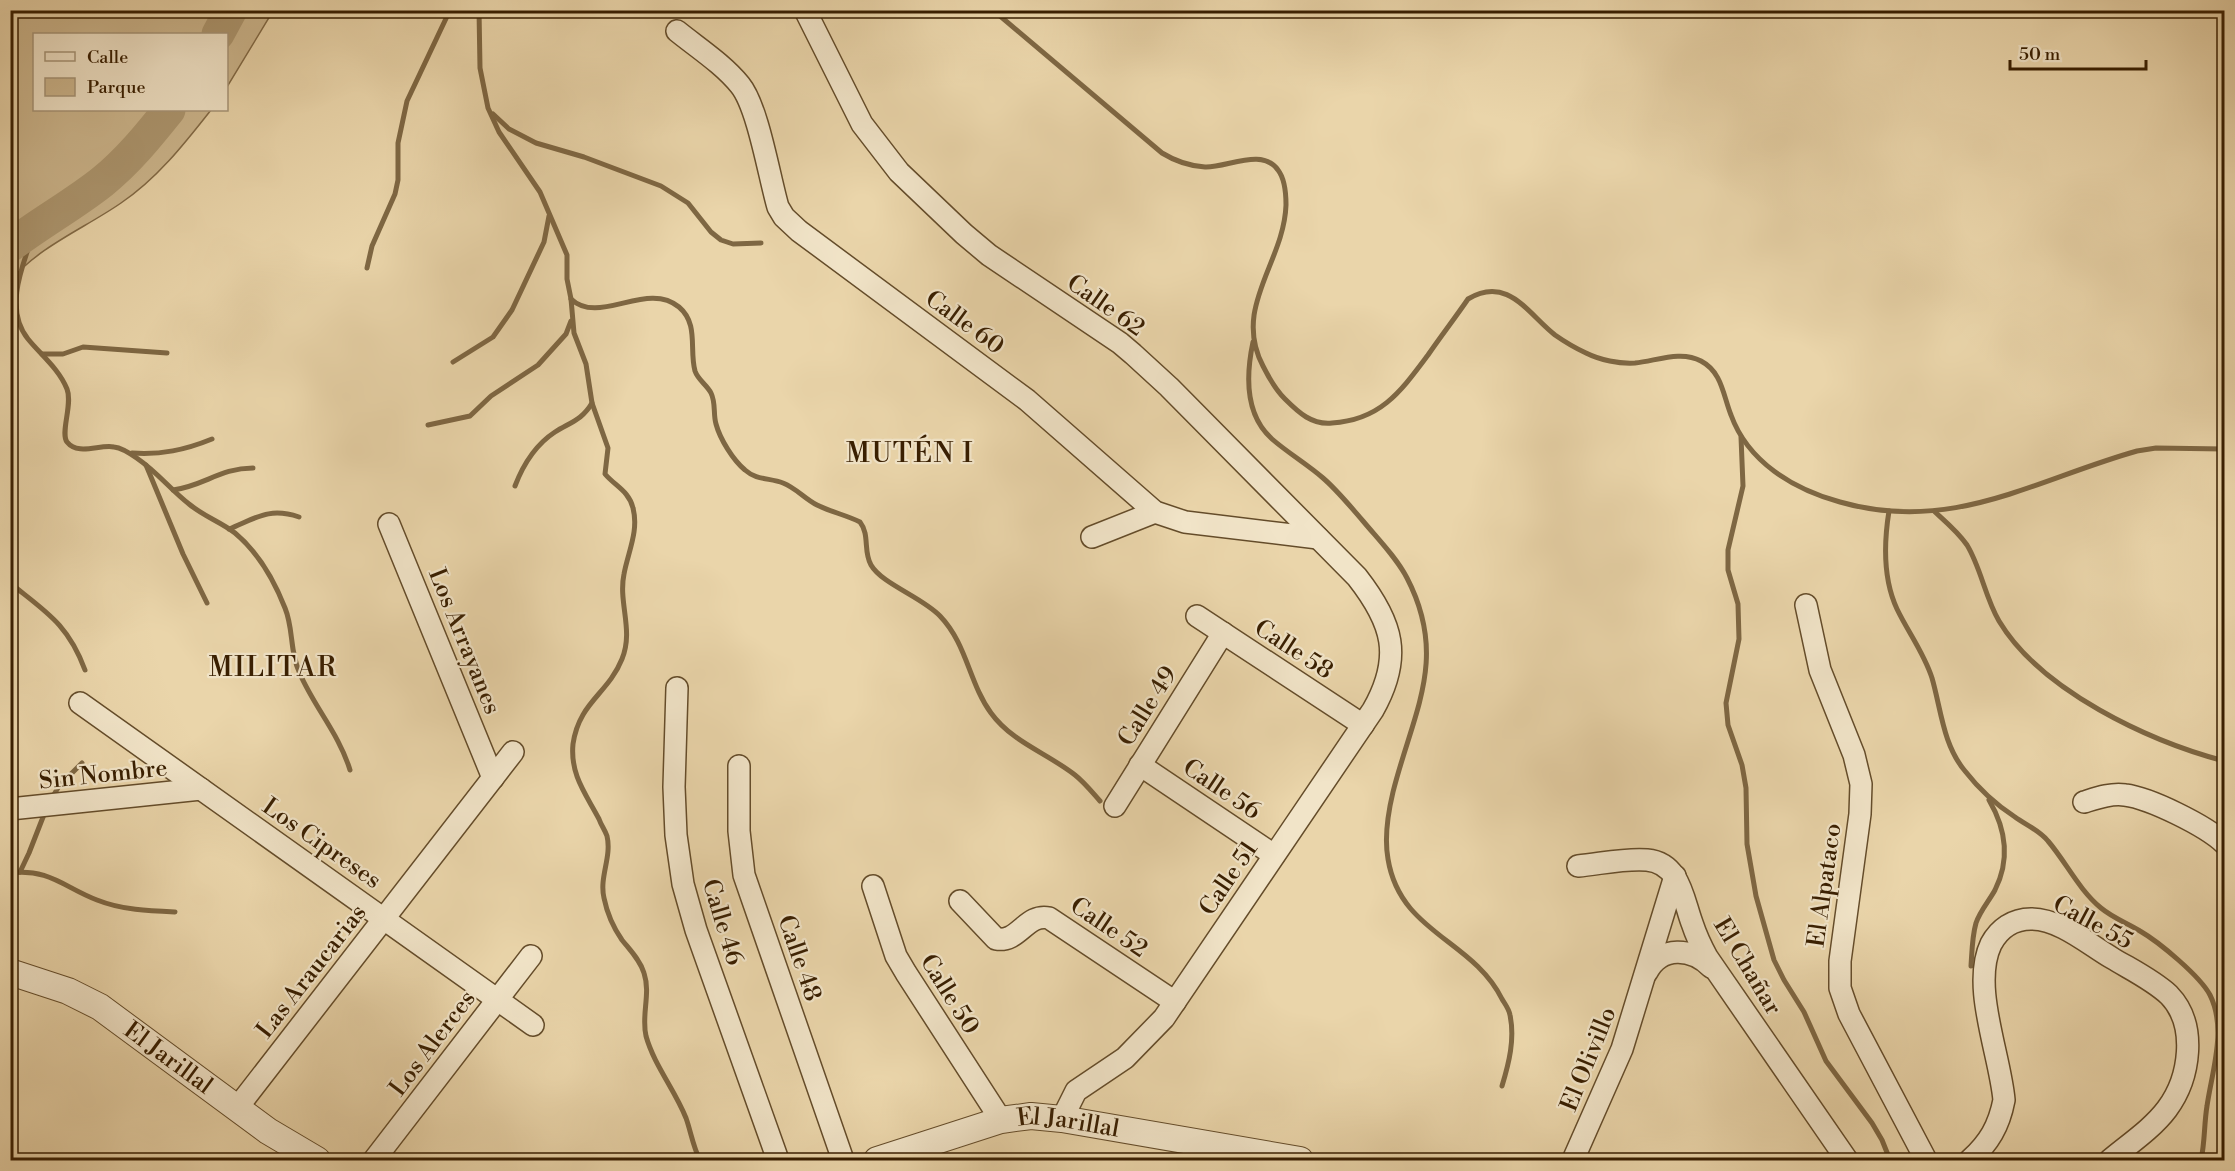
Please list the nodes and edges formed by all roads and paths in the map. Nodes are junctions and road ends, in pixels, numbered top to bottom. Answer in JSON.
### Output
{"nodes":[{"id":1,"x":805,"y":10,"type":"edge"},
{"id":2,"x":677,"y":31,"type":"dead end"},
{"id":3,"x":1155,"y":512,"type":"junction"},
{"id":4,"x":389,"y":524,"type":"dead end"},
{"id":5,"x":1092,"y":537,"type":"dead end"},
{"id":6,"x":1318,"y":538,"type":"junction"},
{"id":7,"x":1806,"y":605,"type":"dead end"},
{"id":8,"x":1197,"y":616,"type":"dead end"},
{"id":9,"x":1223,"y":633,"type":"junction"},
{"id":10,"x":1389,"y":636,"type":"joint"},
{"id":11,"x":676,"y":688,"type":"dead end"},
{"id":12,"x":80,"y":703,"type":"dead end"},
{"id":13,"x":1363,"y":725,"type":"junction"},
{"id":14,"x":513,"y":752,"type":"dead end"},
{"id":15,"x":1140,"y":765,"type":"junction"},
{"id":16,"x":739,"y":766,"type":"dead end"},
{"id":17,"x":493,"y":778,"type":"junction"},
{"id":18,"x":201,"y":789,"type":"junction"},
{"id":19,"x":2084,"y":801,"type":"dead end"},
{"id":20,"x":1115,"y":806,"type":"dead end"},
{"id":21,"x":10,"y":809,"type":"edge"},
{"id":22,"x":2224,"y":843,"type":"edge"},
{"id":23,"x":1274,"y":855,"type":"junction"},
{"id":24,"x":1578,"y":866,"type":"dead end"},
{"id":25,"x":1675,"y":876,"type":"junction"},
{"id":26,"x":873,"y":886,"type":"dead end"},
{"id":27,"x":960,"y":901,"type":"dead end"},
{"id":28,"x":384,"y":919,"type":"junction"},
{"id":29,"x":531,"y":956,"type":"dead end"},
{"id":30,"x":10,"y":972,"type":"edge"},
{"id":31,"x":1717,"y":972,"type":"junction"},
{"id":32,"x":1646,"y":975,"type":"junction"},
{"id":33,"x":497,"y":1000,"type":"junction"},
{"id":34,"x":1175,"y":1002,"type":"junction"},
{"id":35,"x":533,"y":1025,"type":"dead end"},
{"id":36,"x":237,"y":1108,"type":"junction"},
{"id":37,"x":1062,"y":1119,"type":"junction"},
{"id":38,"x":1001,"y":1120,"type":"junction"},
{"id":39,"x":317,"y":1161,"type":"edge"},
{"id":40,"x":374,"y":1161,"type":"edge"},
{"id":41,"x":778,"y":1161,"type":"edge"},
{"id":42,"x":843,"y":1161,"type":"edge"},
{"id":43,"x":877,"y":1161,"type":"edge"},
{"id":44,"x":1300,"y":1161,"type":"edge"},
{"id":45,"x":1573,"y":1161,"type":"edge"},
{"id":46,"x":1847,"y":1161,"type":"edge"},
{"id":47,"x":1926,"y":1161,"type":"edge"},
{"id":48,"x":1970,"y":1161,"type":"edge"},
{"id":49,"x":2110,"y":1161,"type":"edge"}],
"edges":[{"from":1,"to":6,"type":"street","name":"Calle 62"},
{"from":2,"to":3,"type":"street","name":"Calle 60"},
{"from":3,"to":5,"type":"street"},
{"from":3,"to":6,"type":"street","name":"Calle 60"},
{"from":4,"to":17,"type":"street","name":"Los Arrayanes"},
{"from":6,"to":10,"type":"street","name":"Calle 62"},
{"from":7,"to":47,"type":"street","name":"El Alpataco"},
{"from":8,"to":9,"type":"street","name":"Calle 58"},
{"from":9,"to":13,"type":"street","name":"Calle 58"},
{"from":9,"to":15,"type":"street","name":"Calle 49"},
{"from":10,"to":13,"type":"street","name":"Calle 51"},
{"from":11,"to":41,"type":"street","name":"Calle 46"},
{"from":12,"to":18,"type":"street","name":"Los Cipreses"},
{"from":13,"to":23,"type":"street","name":"Calle 51"},
{"from":14,"to":17,"type":"street","name":"Las Araucarias"},
{"from":15,"to":20,"type":"street","name":"Calle 49"},
{"from":15,"to":23,"type":"street","name":"Calle 56"},
{"from":16,"to":42,"type":"street","name":"Calle 48"},
{"from":17,"to":28,"type":"street","name":"Las Araucarias"},
{"from":18,"to":21,"type":"street","name":"Sin Nombre"},
{"from":18,"to":28,"type":"street","name":"Los Cipreses"},
{"from":19,"to":22,"type":"street"},
{"from":23,"to":34,"type":"street","name":"Calle 51"},
{"from":24,"to":25,"type":"street"},
{"from":25,"to":31,"type":"street","name":"El Chañar"},
{"from":25,"to":32,"type":"street","name":"El Olivillo"},
{"from":26,"to":38,"type":"street","name":"Calle 50"},
{"from":27,"to":34,"type":"street","name":"Calle 52"},
{"from":28,"to":33,"type":"street","name":"Los Cipreses"},
{"from":28,"to":36,"type":"street","name":"Las Araucarias"},
{"from":29,"to":33,"type":"street","name":"Los Alerces"},
{"from":30,"to":36,"type":"street","name":"El Jarillal"},
{"from":31,"to":32,"type":"street","name":"El Olivillo"},
{"from":31,"to":46,"type":"street","name":"El Chañar"},
{"from":32,"to":45,"type":"street","name":"El Olivillo"},
{"from":33,"to":35,"type":"street","name":"Los Cipreses"},
{"from":33,"to":40,"type":"street","name":"Los Alerces"},
{"from":34,"to":37,"type":"street","name":"Calle 51"},
{"from":36,"to":39,"type":"street","name":"El Jarillal"},
{"from":37,"to":38,"type":"street","name":"El Jarillal"},
{"from":37,"to":44,"type":"street","name":"El Jarillal"},
{"from":38,"to":43,"type":"street","name":"El Jarillal"},
{"from":48,"to":49,"type":"street","name":"Calle 55"}]}
